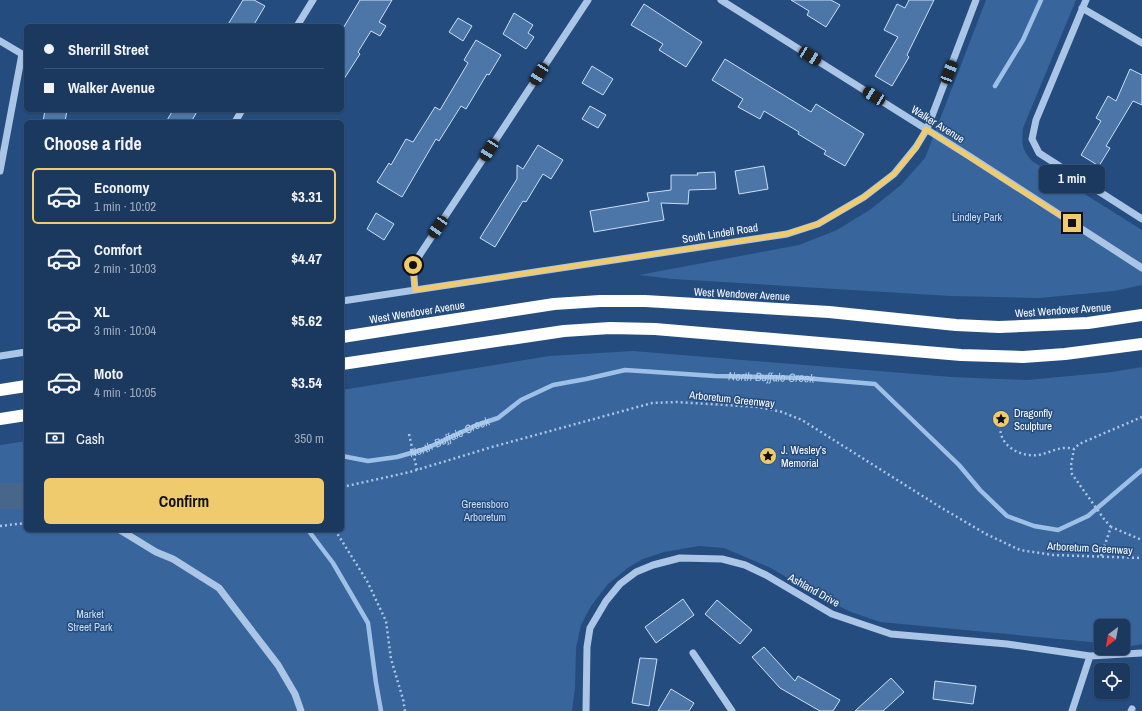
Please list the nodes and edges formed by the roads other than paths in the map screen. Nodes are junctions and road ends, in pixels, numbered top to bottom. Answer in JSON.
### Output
{"nodes":[{"id":1,"x":314,"y":0,"type":"edge"},
{"id":2,"x":588,"y":0,"type":"edge"},
{"id":3,"x":721,"y":0,"type":"edge"},
{"id":4,"x":976,"y":0,"type":"edge"},
{"id":5,"x":1086,"y":0,"type":"edge"},
{"id":6,"x":1082,"y":8,"type":"junction"},
{"id":7,"x":298,"y":24,"type":"edge"},
{"id":8,"x":0,"y":41,"type":"edge"},
{"id":9,"x":1142,"y":43,"type":"edge"},
{"id":10,"x":926,"y":129,"type":"junction"},
{"id":11,"x":0,"y":171,"type":"edge"},
{"id":12,"x":1142,"y":219,"type":"edge"},
{"id":13,"x":1139,"y":266,"type":"edge"},
{"id":14,"x":415,"y":290,"type":"junction"},
{"id":15,"x":344,"y":301,"type":"edge"},
{"id":16,"x":1142,"y":314,"type":"edge"},
{"id":17,"x":344,"y":337,"type":"edge"},
{"id":18,"x":1142,"y":344,"type":"edge"},
{"id":19,"x":24,"y":352,"type":"edge"},
{"id":20,"x":0,"y":356,"type":"edge"},
{"id":21,"x":344,"y":364,"type":"edge"},
{"id":22,"x":24,"y":386,"type":"edge"},
{"id":23,"x":0,"y":390,"type":"edge"},
{"id":24,"x":24,"y":415,"type":"edge"},
{"id":25,"x":0,"y":419,"type":"edge"},
{"id":26,"x":123,"y":532,"type":"edge"},
{"id":27,"x":693,"y":653,"type":"dead end"},
{"id":28,"x":1142,"y":653,"type":"edge"},
{"id":29,"x":1090,"y":656,"type":"junction"},
{"id":30,"x":301,"y":711,"type":"edge"},
{"id":31,"x":586,"y":711,"type":"edge"},
{"id":32,"x":732,"y":711,"type":"edge"},
{"id":33,"x":1072,"y":711,"type":"edge"}],
"edges":[{"from":1,"to":7,"type":"street"},
{"from":2,"to":14,"type":"street"},
{"from":3,"to":10,"type":"street","name":"Walker Avenue"},
{"from":4,"to":10,"type":"street","name":"South Lindell Road"},
{"from":5,"to":6,"type":"street"},
{"from":6,"to":9,"type":"street"},
{"from":6,"to":12,"type":"street"},
{"from":8,"to":11,"type":"street"},
{"from":10,"to":13,"type":"street","name":"Walker Avenue"},
{"from":10,"to":14,"type":"street","name":"South Lindell Road"},
{"from":14,"to":15,"type":"street","name":"South Lindell Road"},
{"from":16,"to":17,"type":"highway","name":"West Wendover Avenue"},
{"from":18,"to":21,"type":"highway"},
{"from":19,"to":20,"type":"street"},
{"from":22,"to":23,"type":"highway"},
{"from":24,"to":25,"type":"highway"},
{"from":26,"to":30,"type":"street"},
{"from":27,"to":32,"type":"street"},
{"from":28,"to":29,"type":"street","name":"Ashland Drive"},
{"from":29,"to":31,"type":"street","name":"Ashland Drive"},
{"from":29,"to":33,"type":"street"}]}
